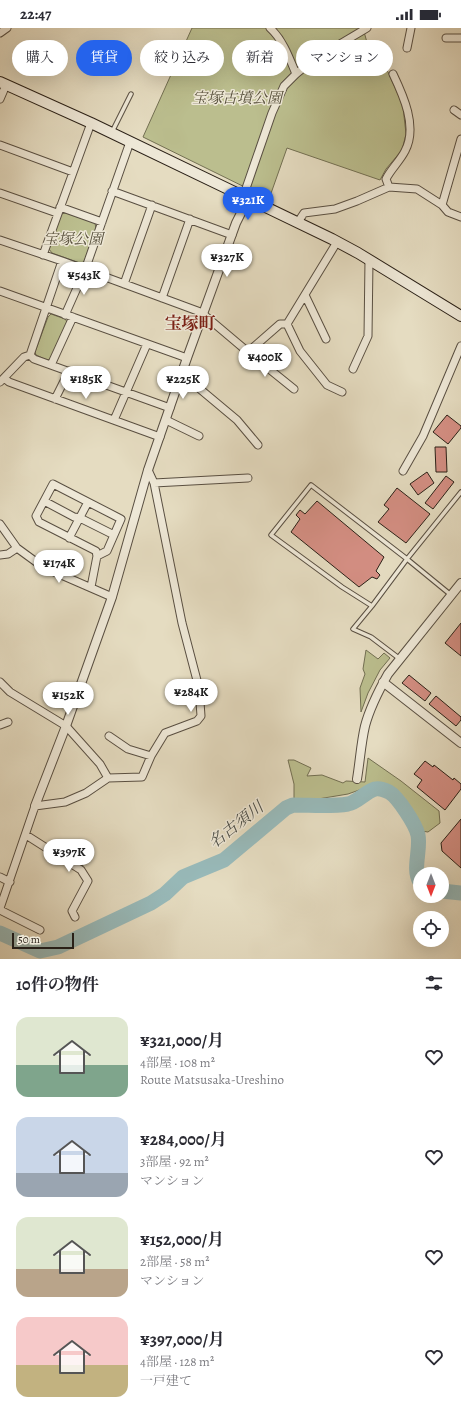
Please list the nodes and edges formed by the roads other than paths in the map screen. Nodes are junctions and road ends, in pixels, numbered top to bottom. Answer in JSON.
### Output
{"nodes":[{"id":1,"x":7,"y":28,"type":"edge"},
{"id":2,"x":270,"y":28,"type":"edge"},
{"id":3,"x":367,"y":28,"type":"edge"},
{"id":4,"x":411,"y":28,"type":"edge"},
{"id":5,"x":0,"y":33,"type":"edge"},
{"id":6,"x":446,"y":38,"type":"dead end"},
{"id":7,"x":461,"y":38,"type":"edge"},
{"id":8,"x":346,"y":40,"type":"edge"},
{"id":9,"x":407,"y":48,"type":"dead end"},
{"id":10,"x":296,"y":74,"type":"joint"},
{"id":11,"x":393,"y":74,"type":"dead end"},
{"id":12,"x":3,"y":83,"type":"edge"},
{"id":13,"x":131,"y":94,"type":"dead end"},
{"id":14,"x":0,"y":99,"type":"edge"},
{"id":15,"x":454,"y":110,"type":"dead end"},
{"id":16,"x":461,"y":114,"type":"edge"},
{"id":17,"x":91,"y":123,"type":"junction"},
{"id":18,"x":111,"y":133,"type":"junction"},
{"id":19,"x":461,"y":139,"type":"edge"},
{"id":20,"x":130,"y":142,"type":"junction"},
{"id":21,"x":0,"y":145,"type":"edge"},
{"id":22,"x":73,"y":172,"type":"junction"},
{"id":23,"x":389,"y":187,"type":"junction"},
{"id":24,"x":112,"y":191,"type":"junction"},
{"id":25,"x":0,"y":193,"type":"edge"},
{"id":26,"x":246,"y":198,"type":"junction"},
{"id":27,"x":152,"y":205,"type":"junction"},
{"id":28,"x":442,"y":205,"type":"junction"},
{"id":29,"x":58,"y":210,"type":"junction"},
{"id":30,"x":461,"y":217,"type":"edge"},
{"id":31,"x":190,"y":219,"type":"junction"},
{"id":32,"x":102,"y":222,"type":"junction"},
{"id":33,"x":298,"y":222,"type":"junction"},
{"id":34,"x":232,"y":235,"type":"junction"},
{"id":35,"x":0,"y":240,"type":"edge"},
{"id":36,"x":337,"y":242,"type":"junction"},
{"id":37,"x":43,"y":255,"type":"junction"},
{"id":38,"x":369,"y":260,"type":"junction"},
{"id":39,"x":62,"y":261,"type":"junction"},
{"id":40,"x":85,"y":270,"type":"junction"},
{"id":41,"x":124,"y":284,"type":"junction"},
{"id":42,"x":0,"y":291,"type":"edge"},
{"id":43,"x":305,"y":295,"type":"junction"},
{"id":44,"x":162,"y":298,"type":"junction"},
{"id":45,"x":46,"y":308,"type":"junction"},
{"id":46,"x":203,"y":314,"type":"junction"},
{"id":47,"x":69,"y":316,"type":"junction"},
{"id":48,"x":461,"y":316,"type":"edge"},
{"id":49,"x":287,"y":324,"type":"junction"},
{"id":50,"x":326,"y":339,"type":"dead end"},
{"id":51,"x":147,"y":344,"type":"junction"},
{"id":52,"x":461,"y":346,"type":"edge"},
{"id":53,"x":248,"y":352,"type":"junction"},
{"id":54,"x":30,"y":355,"type":"junction"},
{"id":55,"x":187,"y":358,"type":"junction"},
{"id":56,"x":51,"y":365,"type":"junction"},
{"id":57,"x":353,"y":369,"type":"dead end"},
{"id":58,"x":69,"y":372,"type":"junction"},
{"id":59,"x":182,"y":374,"type":"junction"},
{"id":60,"x":2,"y":380,"type":"edge"},
{"id":61,"x":294,"y":389,"type":"dead end"},
{"id":62,"x":342,"y":392,"type":"dead end"},
{"id":63,"x":126,"y":393,"type":"junction"},
{"id":64,"x":55,"y":399,"type":"junction"},
{"id":65,"x":170,"y":408,"type":"junction"},
{"id":66,"x":114,"y":420,"type":"junction"},
{"id":67,"x":166,"y":420,"type":"junction"},
{"id":68,"x":199,"y":436,"type":"dead end"},
{"id":69,"x":160,"y":437,"type":"junction"},
{"id":70,"x":258,"y":445,"type":"dead end"},
{"id":71,"x":148,"y":470,"type":"junction"},
{"id":72,"x":403,"y":471,"type":"dead end"},
{"id":73,"x":248,"y":478,"type":"dead end"},
{"id":74,"x":154,"y":483,"type":"junction"},
{"id":75,"x":461,"y":492,"type":"edge"},
{"id":76,"x":44,"y":501,"type":"junction"},
{"id":77,"x":88,"y":502,"type":"junction"},
{"id":78,"x":80,"y":518,"type":"junction"},
{"id":79,"x":0,"y":524,"type":"edge"},
{"id":80,"x":114,"y":535,"type":"junction"},
{"id":81,"x":69,"y":538,"type":"junction"},
{"id":82,"x":18,"y":548,"type":"junction"},
{"id":83,"x":0,"y":555,"type":"edge"},
{"id":84,"x":97,"y":556,"type":"junction"},
{"id":85,"x":407,"y":559,"type":"junction"},
{"id":86,"x":461,"y":583,"type":"edge"},
{"id":87,"x":91,"y":587,"type":"junction"},
{"id":88,"x":451,"y":595,"type":"junction"},
{"id":89,"x":112,"y":597,"type":"junction"},
{"id":90,"x":372,"y":606,"type":"junction"},
{"id":91,"x":400,"y":659,"type":"junction"},
{"id":92,"x":0,"y":682,"type":"edge"},
{"id":93,"x":383,"y":682,"type":"junction"},
{"id":94,"x":8,"y":722,"type":"dead end"},
{"id":95,"x":0,"y":725,"type":"edge"},
{"id":96,"x":66,"y":726,"type":"junction"},
{"id":97,"x":109,"y":736,"type":"dead end"},
{"id":98,"x":461,"y":743,"type":"edge"},
{"id":99,"x":151,"y":756,"type":"junction"},
{"id":100,"x":108,"y":778,"type":"junction"},
{"id":101,"x":358,"y":778,"type":"dead end"},
{"id":102,"x":35,"y":806,"type":"junction"},
{"id":103,"x":26,"y":835,"type":"junction"},
{"id":104,"x":0,"y":877,"type":"edge"},
{"id":105,"x":10,"y":882,"type":"junction"},
{"id":106,"x":0,"y":909,"type":"edge"},
{"id":107,"x":75,"y":916,"type":"dead end"},
{"id":108,"x":40,"y":930,"type":"dead end"}],
"edges":[{"from":1,"to":5,"type":"street"},
{"from":2,"to":10,"type":"street"},
{"from":3,"to":8,"type":"street"},
{"from":4,"to":9,"type":"street"},
{"from":6,"to":7,"type":"street"},
{"from":10,"to":26,"type":"street"},
{"from":11,"to":23,"type":"street"},
{"from":12,"to":14,"type":"street"},
{"from":12,"to":17,"type":"main road"},
{"from":13,"to":18,"type":"lane"},
{"from":15,"to":16,"type":"street"},
{"from":17,"to":18,"type":"main road"},
{"from":17,"to":22,"type":"street"},
{"from":18,"to":20,"type":"main road"},
{"from":19,"to":28,"type":"street"},
{"from":20,"to":24,"type":"street"},
{"from":20,"to":26,"type":"main road"},
{"from":21,"to":22,"type":"street"},
{"from":22,"to":29,"type":"street"},
{"from":23,"to":28,"type":"street"},
{"from":23,"to":33,"type":"street"},
{"from":24,"to":27,"type":"street"},
{"from":24,"to":32,"type":"street"},
{"from":25,"to":29,"type":"street"},
{"from":26,"to":33,"type":"main road"},
{"from":26,"to":34,"type":"street"},
{"from":27,"to":31,"type":"street"},
{"from":27,"to":41,"type":"street"},
{"from":28,"to":30,"type":"street"},
{"from":29,"to":32,"type":"street"},
{"from":29,"to":37,"type":"street"},
{"from":31,"to":34,"type":"street"},
{"from":31,"to":44,"type":"street"},
{"from":32,"to":40,"type":"street"},
{"from":33,"to":36,"type":"main road"},
{"from":34,"to":46,"type":"street"},
{"from":35,"to":37,"type":"street"},
{"from":36,"to":38,"type":"main road"},
{"from":36,"to":43,"type":"street"},
{"from":37,"to":39,"type":"street"},
{"from":38,"to":48,"type":"main road"},
{"from":38,"to":57,"type":"street"},
{"from":39,"to":40,"type":"street"},
{"from":39,"to":45,"type":"street"},
{"from":40,"to":41,"type":"street"},
{"from":40,"to":47,"type":"street"},
{"from":41,"to":44,"type":"street"},
{"from":42,"to":45,"type":"street"},
{"from":43,"to":49,"type":"street"},
{"from":43,"to":50,"type":"street"},
{"from":44,"to":46,"type":"street"},
{"from":45,"to":47,"type":"street"},
{"from":45,"to":54,"type":"street"},
{"from":46,"to":53,"type":"street"},
{"from":46,"to":55,"type":"street"},
{"from":47,"to":51,"type":"street"},
{"from":47,"to":56,"type":"street"},
{"from":49,"to":53,"type":"street"},
{"from":49,"to":62,"type":"street"},
{"from":51,"to":55,"type":"street"},
{"from":51,"to":63,"type":"street"},
{"from":52,"to":72,"type":"street"},
{"from":53,"to":61,"type":"street"},
{"from":54,"to":56,"type":"street"},
{"from":54,"to":60,"type":"street"},
{"from":55,"to":59,"type":"street"},
{"from":56,"to":58,"type":"street"},
{"from":58,"to":63,"type":"street"},
{"from":58,"to":64,"type":"street"},
{"from":59,"to":65,"type":"street"},
{"from":59,"to":70,"type":"street"},
{"from":60,"to":64,"type":"street"},
{"from":63,"to":65,"type":"street"},
{"from":63,"to":66,"type":"street"},
{"from":64,"to":66,"type":"street"},
{"from":65,"to":67,"type":"street"},
{"from":66,"to":69,"type":"street"},
{"from":67,"to":68,"type":"street"},
{"from":67,"to":69,"type":"street"},
{"from":69,"to":71,"type":"street"},
{"from":71,"to":74,"type":"street"},
{"from":71,"to":89,"type":"street"},
{"from":73,"to":74,"type":"street"},
{"from":74,"to":99,"type":"street"},
{"from":75,"to":85,"type":"lane"},
{"from":76,"to":77,"type":"street"},
{"from":76,"to":78,"type":"street"},
{"from":76,"to":81,"type":"street"},
{"from":77,"to":78,"type":"street"},
{"from":77,"to":80,"type":"street"},
{"from":78,"to":80,"type":"street"},
{"from":78,"to":81,"type":"street"},
{"from":79,"to":82,"type":"street"},
{"from":80,"to":84,"type":"street"},
{"from":81,"to":84,"type":"street"},
{"from":82,"to":83,"type":"street"},
{"from":82,"to":87,"type":"street"},
{"from":84,"to":87,"type":"street"},
{"from":85,"to":88,"type":"lane"},
{"from":85,"to":90,"type":"lane"},
{"from":85,"to":90,"type":"lane"},
{"from":86,"to":88,"type":"street"},
{"from":87,"to":89,"type":"street"},
{"from":88,"to":91,"type":"street"},
{"from":89,"to":96,"type":"street"},
{"from":90,"to":91,"type":"lane"},
{"from":91,"to":93,"type":"street"},
{"from":92,"to":96,"type":"street"},
{"from":93,"to":98,"type":"street"},
{"from":93,"to":101,"type":"street"},
{"from":94,"to":95,"type":"street"},
{"from":96,"to":100,"type":"street"},
{"from":96,"to":102,"type":"street"},
{"from":97,"to":99,"type":"street"},
{"from":99,"to":100,"type":"street"},
{"from":100,"to":102,"type":"street"},
{"from":102,"to":103,"type":"street"},
{"from":103,"to":105,"type":"street"},
{"from":103,"to":107,"type":"street"},
{"from":104,"to":105,"type":"street"},
{"from":105,"to":106,"type":"street"},
{"from":106,"to":108,"type":"street"}]}
